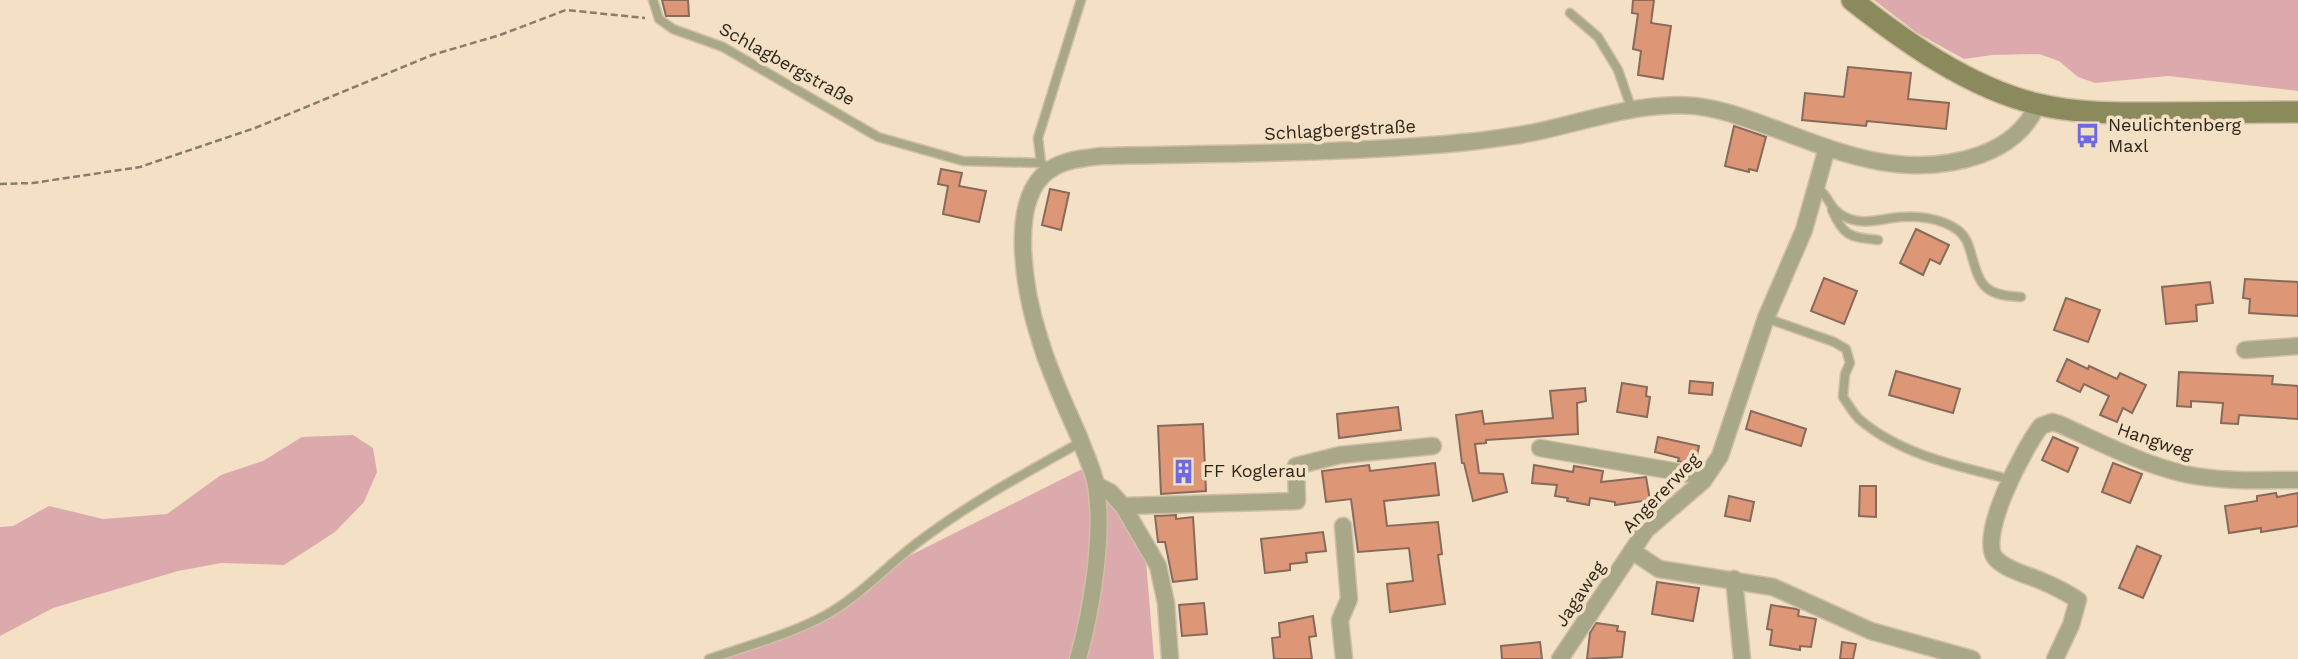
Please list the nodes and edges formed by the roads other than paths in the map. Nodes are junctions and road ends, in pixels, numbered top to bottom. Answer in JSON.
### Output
{"nodes":[{"id":1,"x":653,"y":0,"type":"edge"},
{"id":2,"x":1081,"y":0,"type":"edge"},
{"id":3,"x":1852,"y":0,"type":"edge"},
{"id":4,"x":1570,"y":13,"type":"dead end"},
{"id":5,"x":2038,"y":104,"type":"junction"},
{"id":6,"x":1632,"y":110,"type":"junction"},
{"id":7,"x":2298,"y":111,"type":"edge"},
{"id":8,"x":1827,"y":148,"type":"junction"},
{"id":9,"x":1045,"y":166,"type":"junction"},
{"id":10,"x":1816,"y":188,"type":"junction"},
{"id":11,"x":1830,"y":207,"type":"junction"},
{"id":12,"x":1878,"y":240,"type":"dead end"},
{"id":13,"x":2021,"y":297,"type":"dead end"},
{"id":14,"x":1766,"y":318,"type":"junction"},
{"id":15,"x":2298,"y":346,"type":"edge"},
{"id":16,"x":2245,"y":350,"type":"dead end"},
{"id":17,"x":1081,"y":442,"type":"junction"},
{"id":18,"x":1433,"y":446,"type":"dead end"},
{"id":19,"x":1540,"y":448,"type":"dead end"},
{"id":20,"x":2009,"y":480,"type":"junction"},
{"id":21,"x":2298,"y":480,"type":"edge"},
{"id":22,"x":1703,"y":481,"type":"junction"},
{"id":23,"x":1096,"y":485,"type":"junction"},
{"id":24,"x":1123,"y":506,"type":"junction"},
{"id":25,"x":1343,"y":526,"type":"dead end"},
{"id":26,"x":1632,"y":551,"type":"junction"},
{"id":27,"x":1734,"y":579,"type":"junction"},
{"id":28,"x":709,"y":659,"type":"edge"},
{"id":29,"x":1077,"y":659,"type":"edge"},
{"id":30,"x":1170,"y":659,"type":"edge"},
{"id":31,"x":1345,"y":659,"type":"edge"},
{"id":32,"x":1560,"y":659,"type":"edge"},
{"id":33,"x":1742,"y":659,"type":"edge"},
{"id":34,"x":1972,"y":659,"type":"edge"},
{"id":35,"x":2055,"y":659,"type":"edge"}],
"edges":[{"from":1,"to":9,"type":"lane","name":"Schlagbergstraße"},
{"from":2,"to":9,"type":"lane"},
{"from":3,"to":5,"type":"main road"},
{"from":4,"to":6,"type":"lane"},
{"from":5,"to":7,"type":"main road"},
{"from":5,"to":8,"type":"street","name":"Schlagbergstraße"},
{"from":6,"to":8,"type":"street","name":"Schlagbergstraße"},
{"from":6,"to":9,"type":"street","name":"Schlagbergstraße"},
{"from":8,"to":10,"type":"street","name":"Angererweg"},
{"from":9,"to":17,"type":"street"},
{"from":10,"to":11,"type":"lane"},
{"from":10,"to":14,"type":"street","name":"Angererweg"},
{"from":11,"to":12,"type":"lane"},
{"from":11,"to":13,"type":"lane"},
{"from":14,"to":20,"type":"lane"},
{"from":14,"to":22,"type":"street","name":"Angererweg"},
{"from":15,"to":16,"type":"street"},
{"from":17,"to":23,"type":"street"},
{"from":17,"to":28,"type":"lane"},
{"from":18,"to":24,"type":"street"},
{"from":19,"to":22,"type":"street"},
{"from":20,"to":21,"type":"street","name":"Hangweg"},
{"from":20,"to":35,"type":"street"},
{"from":22,"to":26,"type":"street","name":"Angererweg"},
{"from":23,"to":24,"type":"street"},
{"from":23,"to":29,"type":"street"},
{"from":24,"to":30,"type":"street"},
{"from":25,"to":31,"type":"street"},
{"from":26,"to":27,"type":"street","name":"Angererweg"},
{"from":26,"to":32,"type":"street","name":"Jagaweg"},
{"from":27,"to":33,"type":"street"},
{"from":27,"to":34,"type":"street","name":"Angererweg"}]}
